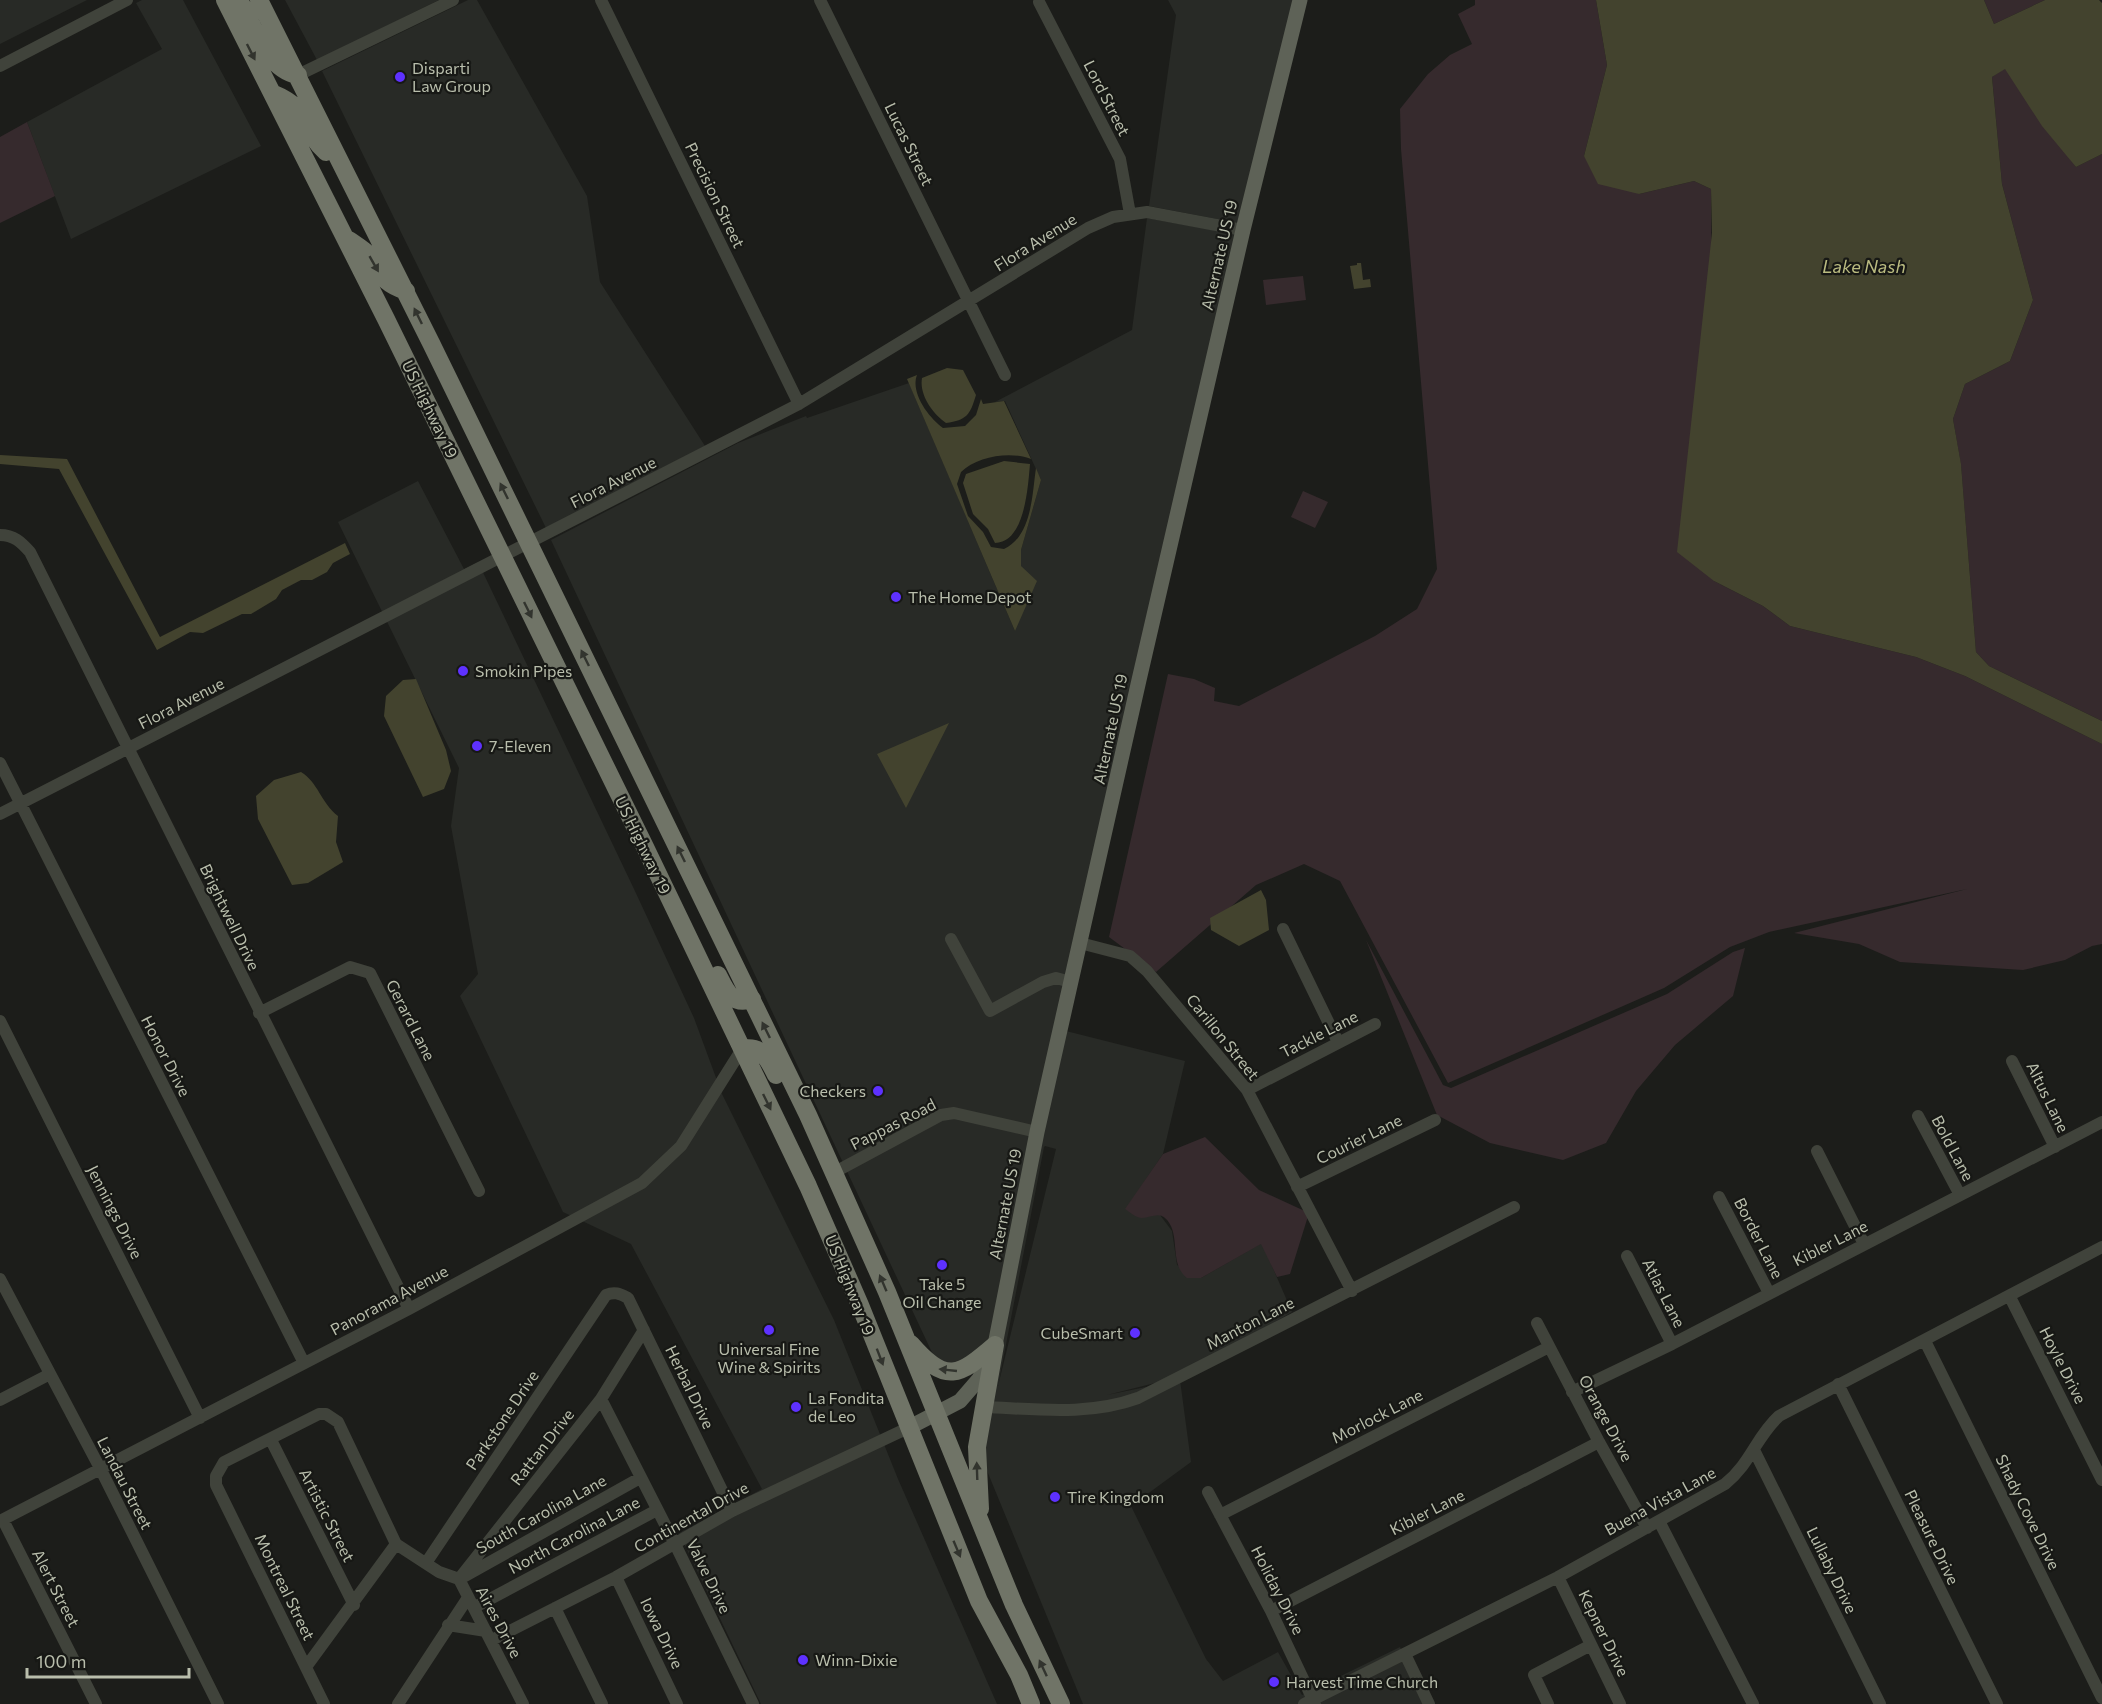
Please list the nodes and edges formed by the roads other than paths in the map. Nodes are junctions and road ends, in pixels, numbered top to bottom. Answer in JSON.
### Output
{"nodes":[{"id":1,"x":127,"y":0,"type":"edge"},
{"id":2,"x":225,"y":0,"type":"edge"},
{"id":3,"x":239,"y":0,"type":"edge"},
{"id":4,"x":259,"y":0,"type":"edge"},
{"id":5,"x":453,"y":0,"type":"edge"},
{"id":6,"x":601,"y":0,"type":"edge"},
{"id":7,"x":820,"y":0,"type":"edge"},
{"id":8,"x":1300,"y":0,"type":"edge"},
{"id":9,"x":1040,"y":2,"type":"dead end"},
{"id":10,"x":0,"y":66,"type":"edge"},
{"id":11,"x":298,"y":75,"type":"junction"},
{"id":12,"x":272,"y":93,"type":"junction"},
{"id":13,"x":344,"y":167,"type":"junction"},
{"id":14,"x":1130,"y":214,"type":"junction"},
{"id":15,"x":1243,"y":230,"type":"junction"},
{"id":16,"x":343,"y":235,"type":"junction"},
{"id":17,"x":406,"y":291,"type":"junction"},
{"id":18,"x":970,"y":302,"type":"junction"},
{"id":19,"x":1005,"y":375,"type":"dead end"},
{"id":20,"x":800,"y":404,"type":"junction"},
{"id":21,"x":0,"y":535,"type":"edge"},
{"id":22,"x":530,"y":544,"type":"junction"},
{"id":23,"x":502,"y":557,"type":"junction"},
{"id":24,"x":129,"y":748,"type":"junction"},
{"id":25,"x":0,"y":763,"type":"edge"},
{"id":26,"x":20,"y":804,"type":"junction"},
{"id":27,"x":0,"y":814,"type":"edge"},
{"id":28,"x":675,"y":913,"type":"junction"},
{"id":29,"x":1283,"y":929,"type":"dead end"},
{"id":30,"x":951,"y":939,"type":"dead end"},
{"id":31,"x":1080,"y":943,"type":"junction"},
{"id":32,"x":1071,"y":982,"type":"junction"},
{"id":33,"x":752,"y":999,"type":"junction"},
{"id":34,"x":259,"y":1013,"type":"junction"},
{"id":35,"x":0,"y":1021,"type":"edge"},
{"id":36,"x":1375,"y":1024,"type":"dead end"},
{"id":37,"x":1338,"y":1042,"type":"junction"},
{"id":38,"x":742,"y":1049,"type":"junction"},
{"id":39,"x":2012,"y":1061,"type":"dead end"},
{"id":40,"x":1247,"y":1090,"type":"junction"},
{"id":41,"x":1918,"y":1116,"type":"dead end"},
{"id":42,"x":1435,"y":1120,"type":"dead end"},
{"id":43,"x":2102,"y":1122,"type":"edge"},
{"id":44,"x":1037,"y":1132,"type":"junction"},
{"id":45,"x":2055,"y":1147,"type":"junction"},
{"id":46,"x":1817,"y":1151,"type":"dead end"},
{"id":47,"x":835,"y":1172,"type":"junction"},
{"id":48,"x":1297,"y":1187,"type":"junction"},
{"id":49,"x":478,"y":1191,"type":"dead end"},
{"id":50,"x":1960,"y":1195,"type":"junction"},
{"id":51,"x":1719,"y":1197,"type":"dead end"},
{"id":52,"x":1514,"y":1208,"type":"dead end"},
{"id":53,"x":852,"y":1210,"type":"junction"},
{"id":54,"x":1864,"y":1244,"type":"junction"},
{"id":55,"x":2101,"y":1249,"type":"edge"},
{"id":56,"x":1627,"y":1256,"type":"dead end"},
{"id":57,"x":0,"y":1281,"type":"edge"},
{"id":58,"x":1352,"y":1291,"type":"junction"},
{"id":59,"x":1769,"y":1293,"type":"junction"},
{"id":60,"x":606,"y":1295,"type":"joint"},
{"id":61,"x":2010,"y":1297,"type":"junction"},
{"id":62,"x":409,"y":1309,"type":"junction"},
{"id":63,"x":1537,"y":1323,"type":"dead end"},
{"id":64,"x":644,"y":1330,"type":"junction"},
{"id":65,"x":905,"y":1337,"type":"junction"},
{"id":66,"x":1925,"y":1341,"type":"junction"},
{"id":67,"x":1672,"y":1344,"type":"junction"},
{"id":68,"x":995,"y":1345,"type":"junction"},
{"id":69,"x":1549,"y":1347,"type":"junction"},
{"id":70,"x":304,"y":1363,"type":"junction"},
{"id":71,"x":50,"y":1374,"type":"junction"},
{"id":72,"x":1838,"y":1384,"type":"junction"},
{"id":73,"x":1572,"y":1392,"type":"junction"},
{"id":74,"x":601,"y":1399,"type":"junction"},
{"id":75,"x":0,"y":1400,"type":"edge"},
{"id":76,"x":984,"y":1407,"type":"junction"},
{"id":77,"x":935,"y":1415,"type":"junction"},
{"id":78,"x":200,"y":1418,"type":"junction"},
{"id":79,"x":908,"y":1428,"type":"junction"},
{"id":80,"x":271,"y":1440,"type":"junction"},
{"id":81,"x":1599,"y":1442,"type":"junction"},
{"id":82,"x":1755,"y":1452,"type":"junction"},
{"id":83,"x":100,"y":1470,"type":"junction"},
{"id":84,"x":640,"y":1478,"type":"junction"},
{"id":85,"x":2102,"y":1480,"type":"edge"},
{"id":86,"x":1208,"y":1492,"type":"dead end"},
{"id":87,"x":657,"y":1510,"type":"junction"},
{"id":88,"x":732,"y":1511,"type":"junction"},
{"id":89,"x":1220,"y":1515,"type":"junction"},
{"id":90,"x":2,"y":1520,"type":"edge"},
{"id":91,"x":1659,"y":1521,"type":"junction"},
{"id":92,"x":1647,"y":1528,"type":"junction"},
{"id":93,"x":982,"y":1529,"type":"junction"},
{"id":94,"x":396,"y":1544,"type":"junction"},
{"id":95,"x":675,"y":1544,"type":"junction"},
{"id":96,"x":426,"y":1563,"type":"junction"},
{"id":97,"x":616,"y":1577,"type":"junction"},
{"id":98,"x":1558,"y":1577,"type":"junction"},
{"id":99,"x":459,"y":1579,"type":"junction"},
{"id":100,"x":471,"y":1603,"type":"junction"},
{"id":101,"x":354,"y":1605,"type":"junction"},
{"id":102,"x":555,"y":1608,"type":"junction"},
{"id":103,"x":1271,"y":1611,"type":"junction"},
{"id":104,"x":448,"y":1625,"type":"junction"},
{"id":105,"x":489,"y":1636,"type":"junction"},
{"id":106,"x":1591,"y":1645,"type":"junction"},
{"id":107,"x":1405,"y":1654,"type":"junction"},
{"id":108,"x":306,"y":1667,"type":"junction"},
{"id":109,"x":1019,"y":1675,"type":"junction"},
{"id":110,"x":2102,"y":1698,"type":"edge"},
{"id":111,"x":1311,"y":1702,"type":"edge"},
{"id":112,"x":96,"y":1704,"type":"edge"},
{"id":113,"x":218,"y":1704,"type":"edge"},
{"id":114,"x":324,"y":1704,"type":"edge"},
{"id":115,"x":398,"y":1704,"type":"edge"},
{"id":116,"x":524,"y":1704,"type":"edge"},
{"id":117,"x":602,"y":1704,"type":"edge"},
{"id":118,"x":677,"y":1704,"type":"edge"},
{"id":119,"x":753,"y":1704,"type":"edge"},
{"id":120,"x":1031,"y":1704,"type":"edge"},
{"id":121,"x":1038,"y":1704,"type":"edge"},
{"id":122,"x":1061,"y":1704,"type":"edge"},
{"id":123,"x":1429,"y":1704,"type":"edge"},
{"id":124,"x":1548,"y":1704,"type":"edge"},
{"id":125,"x":1620,"y":1704,"type":"edge"},
{"id":126,"x":1753,"y":1704,"type":"edge"},
{"id":127,"x":1880,"y":1704,"type":"edge"},
{"id":128,"x":1997,"y":1704,"type":"edge"}],
"edges":[{"from":1,"to":10,"type":"street"},
{"from":2,"to":12,"type":"highway","name":"US Highway 19","one_way":true},
{"from":3,"to":11,"type":"highway"},
{"from":4,"to":11,"type":"highway","name":"US Highway 19"},
{"from":5,"to":11,"type":"street"},
{"from":6,"to":20,"type":"street","name":"Precision Street"},
{"from":7,"to":18,"type":"street","name":"Lucas Street"},
{"from":8,"to":15,"type":"main road","name":"Alternate US 19"},
{"from":9,"to":14,"type":"street","name":"Lord Street"},
{"from":11,"to":13,"type":"highway","name":"US Highway 19"},
{"from":12,"to":13,"type":"highway"},
{"from":12,"to":16,"type":"highway","name":"US Highway 19"},
{"from":13,"to":17,"type":"highway","name":"US Highway 19"},
{"from":14,"to":15,"type":"street","name":"Flora Avenue"},
{"from":14,"to":18,"type":"street","name":"Flora Avenue"},
{"from":15,"to":31,"type":"main road","name":"Alternate US 19"},
{"from":16,"to":17,"type":"highway","one_way":true},
{"from":16,"to":23,"type":"highway","name":"US Highway 19"},
{"from":22,"to":17,"type":"highway","name":"US Highway 19","one_way":true},
{"from":18,"to":19,"type":"street","name":"Lucas Street"},
{"from":18,"to":20,"type":"street","name":"Flora Avenue"},
{"from":20,"to":22,"type":"street","name":"Flora Avenue"},
{"from":21,"to":24,"type":"street","name":"Brightwell Drive"},
{"from":22,"to":23,"type":"street","name":"Flora Avenue"},
{"from":33,"to":22,"type":"highway","name":"US Highway 19","one_way":true},
{"from":23,"to":24,"type":"street","name":"Flora Avenue"},
{"from":23,"to":28,"type":"highway","name":"US Highway 19","one_way":true},
{"from":24,"to":26,"type":"street","name":"Flora Avenue"},
{"from":24,"to":34,"type":"street","name":"Brightwell Drive"},
{"from":25,"to":26,"type":"street","name":"Honor Drive"},
{"from":26,"to":27,"type":"street","name":"Flora Avenue"},
{"from":26,"to":70,"type":"street","name":"Honor Drive"},
{"from":28,"to":33,"type":"highway"},
{"from":28,"to":38,"type":"highway","name":"US Highway 19"},
{"from":29,"to":37,"type":"street"},
{"from":30,"to":32,"type":"street"},
{"from":31,"to":32,"type":"main road","name":"Alternate US 19"},
{"from":31,"to":40,"type":"street","name":"Carillon Street"},
{"from":32,"to":44,"type":"main road","name":"Alternate US 19"},
{"from":47,"to":33,"type":"highway","name":"US Highway 19","one_way":true},
{"from":34,"to":49,"type":"street","name":"Gerard Lane"},
{"from":34,"to":62,"type":"street","name":"Brightwell Drive"},
{"from":35,"to":78,"type":"street","name":"Jennings Drive"},
{"from":36,"to":37,"type":"street","name":"Tackle Lane"},
{"from":37,"to":40,"type":"street","name":"Tackle Lane"},
{"from":38,"to":53,"type":"highway"},
{"from":38,"to":62,"type":"street","name":"Panorama Avenue"},
{"from":38,"to":79,"type":"highway","name":"US Highway 19","one_way":true},
{"from":39,"to":45,"type":"street","name":"Altus Lane"},
{"from":40,"to":48,"type":"street","name":"Carillon Street"},
{"from":41,"to":50,"type":"street","name":"Bold Lane"},
{"from":42,"to":48,"type":"street","name":"Courier Lane"},
{"from":43,"to":45,"type":"street","name":"Kibler Lane"},
{"from":44,"to":47,"type":"street","name":"Pappas Road"},
{"from":44,"to":68,"type":"main road","name":"Alternate US 19"},
{"from":45,"to":50,"type":"street","name":"Kibler Lane"},
{"from":46,"to":54,"type":"street"},
{"from":47,"to":53,"type":"highway","name":"US Highway 19"},
{"from":48,"to":58,"type":"street","name":"Carillon Street"},
{"from":50,"to":54,"type":"street","name":"Kibler Lane"},
{"from":51,"to":59,"type":"street","name":"Border Lane"},
{"from":52,"to":58,"type":"street","name":"Manton Lane"},
{"from":65,"to":53,"type":"highway","name":"US Highway 19","one_way":true},
{"from":54,"to":59,"type":"street","name":"Kibler Lane"},
{"from":55,"to":61,"type":"street","name":"Buena Vista Lane"},
{"from":56,"to":67,"type":"street","name":"Atlas Lane"},
{"from":57,"to":71,"type":"street","name":"Landau Street"},
{"from":58,"to":76,"type":"street","name":"Manton Lane"},
{"from":59,"to":67,"type":"street","name":"Kibler Lane"},
{"from":60,"to":64,"type":"street","name":"Herbal Drive"},
{"from":60,"to":96,"type":"street","name":"Parkstone Drive"},
{"from":61,"to":66,"type":"street","name":"Buena Vista Lane"},
{"from":61,"to":85,"type":"street","name":"Hoyle Drive"},
{"from":62,"to":70,"type":"street","name":"Panorama Avenue"},
{"from":63,"to":69,"type":"street","name":"Orange Drive"},
{"from":64,"to":74,"type":"street","name":"Rattan Drive"},
{"from":64,"to":88,"type":"street","name":"Herbal Drive"},
{"from":68,"to":65,"type":"highway","one_way":true},
{"from":65,"to":77,"type":"highway","name":"US Highway 19"},
{"from":66,"to":72,"type":"street","name":"Buena Vista Lane"},
{"from":66,"to":110,"type":"street","name":"Shady Cove Drive"},
{"from":67,"to":73,"type":"street","name":"Kibler Lane"},
{"from":68,"to":76,"type":"highway"},
{"from":68,"to":77,"type":"main road","name":"Alternate US 19"},
{"from":69,"to":73,"type":"street","name":"Orange Drive"},
{"from":69,"to":89,"type":"street","name":"Morlock Lane"},
{"from":70,"to":78,"type":"street","name":"Panorama Avenue"},
{"from":71,"to":75,"type":"street"},
{"from":71,"to":83,"type":"street","name":"Landau Street"},
{"from":72,"to":82,"type":"street","name":"Buena Vista Lane"},
{"from":72,"to":128,"type":"street","name":"Pleasure Drive"},
{"from":73,"to":81,"type":"street","name":"Orange Drive"},
{"from":74,"to":84,"type":"street","name":"Valve Drive"},
{"from":74,"to":99,"type":"street","name":"Rattan Drive"},
{"from":93,"to":76,"type":"highway","one_way":true},
{"from":77,"to":79,"type":"main road","name":"Alternate US 19"},
{"from":77,"to":93,"type":"highway","name":"US Highway 19"},
{"from":78,"to":83,"type":"street","name":"Panorama Avenue"},
{"from":79,"to":88,"type":"street","name":"Continental Drive"},
{"from":79,"to":109,"type":"highway","name":"US Highway 19","one_way":true},
{"from":80,"to":94,"type":"street"},
{"from":80,"to":101,"type":"street","name":"Artistic Street"},
{"from":80,"to":108,"type":"street","name":"Montreal Street"},
{"from":81,"to":92,"type":"street","name":"Orange Drive"},
{"from":81,"to":103,"type":"street","name":"Kibler Lane"},
{"from":82,"to":91,"type":"street","name":"Buena Vista Lane"},
{"from":82,"to":127,"type":"street","name":"Lullaby Drive"},
{"from":83,"to":90,"type":"street","name":"Panorama Avenue"},
{"from":83,"to":113,"type":"street","name":"Landau Street"},
{"from":84,"to":87,"type":"street","name":"Valve Drive"},
{"from":84,"to":99,"type":"street","name":"South Carolina Lane"},
{"from":86,"to":89,"type":"street","name":"Holiday Drive"},
{"from":87,"to":95,"type":"street","name":"Valve Drive"},
{"from":87,"to":100,"type":"street","name":"North Carolina Lane"},
{"from":88,"to":95,"type":"street","name":"Continental Drive"},
{"from":89,"to":103,"type":"street","name":"Holiday Drive"},
{"from":90,"to":112,"type":"street","name":"Alert Street"},
{"from":91,"to":92,"type":"street","name":"Buena Vista Lane"},
{"from":91,"to":126,"type":"street"},
{"from":92,"to":98,"type":"street","name":"Buena Vista Lane"},
{"from":122,"to":93,"type":"highway","name":"US Highway 19","one_way":true},
{"from":94,"to":96,"type":"street","name":"Aires Drive"},
{"from":94,"to":101,"type":"street"},
{"from":95,"to":97,"type":"street","name":"Continental Drive"},
{"from":95,"to":119,"type":"street","name":"Valve Drive"},
{"from":96,"to":99,"type":"street","name":"Aires Drive"},
{"from":97,"to":102,"type":"street","name":"Continental Drive"},
{"from":97,"to":118,"type":"street","name":"Iowa Drive"},
{"from":98,"to":106,"type":"street","name":"Kepner Drive"},
{"from":98,"to":107,"type":"street","name":"Buena Vista Lane"},
{"from":99,"to":100,"type":"street","name":"Aires Drive"},
{"from":100,"to":104,"type":"street"},
{"from":100,"to":105,"type":"street","name":"Aires Drive"},
{"from":101,"to":108,"type":"street"},
{"from":102,"to":105,"type":"street","name":"Continental Drive"},
{"from":102,"to":117,"type":"street"},
{"from":103,"to":111,"type":"street","name":"Holiday Drive"},
{"from":104,"to":105,"type":"street"},
{"from":104,"to":115,"type":"street"},
{"from":105,"to":116,"type":"street","name":"Aires Drive"},
{"from":106,"to":124,"type":"street"},
{"from":106,"to":125,"type":"street","name":"Kepner Drive"},
{"from":107,"to":111,"type":"street","name":"Buena Vista Lane"},
{"from":107,"to":123,"type":"street"},
{"from":108,"to":114,"type":"street","name":"Montreal Street"},
{"from":109,"to":120,"type":"highway","name":"US Highway 19"},
{"from":109,"to":121,"type":"highway"}]}
